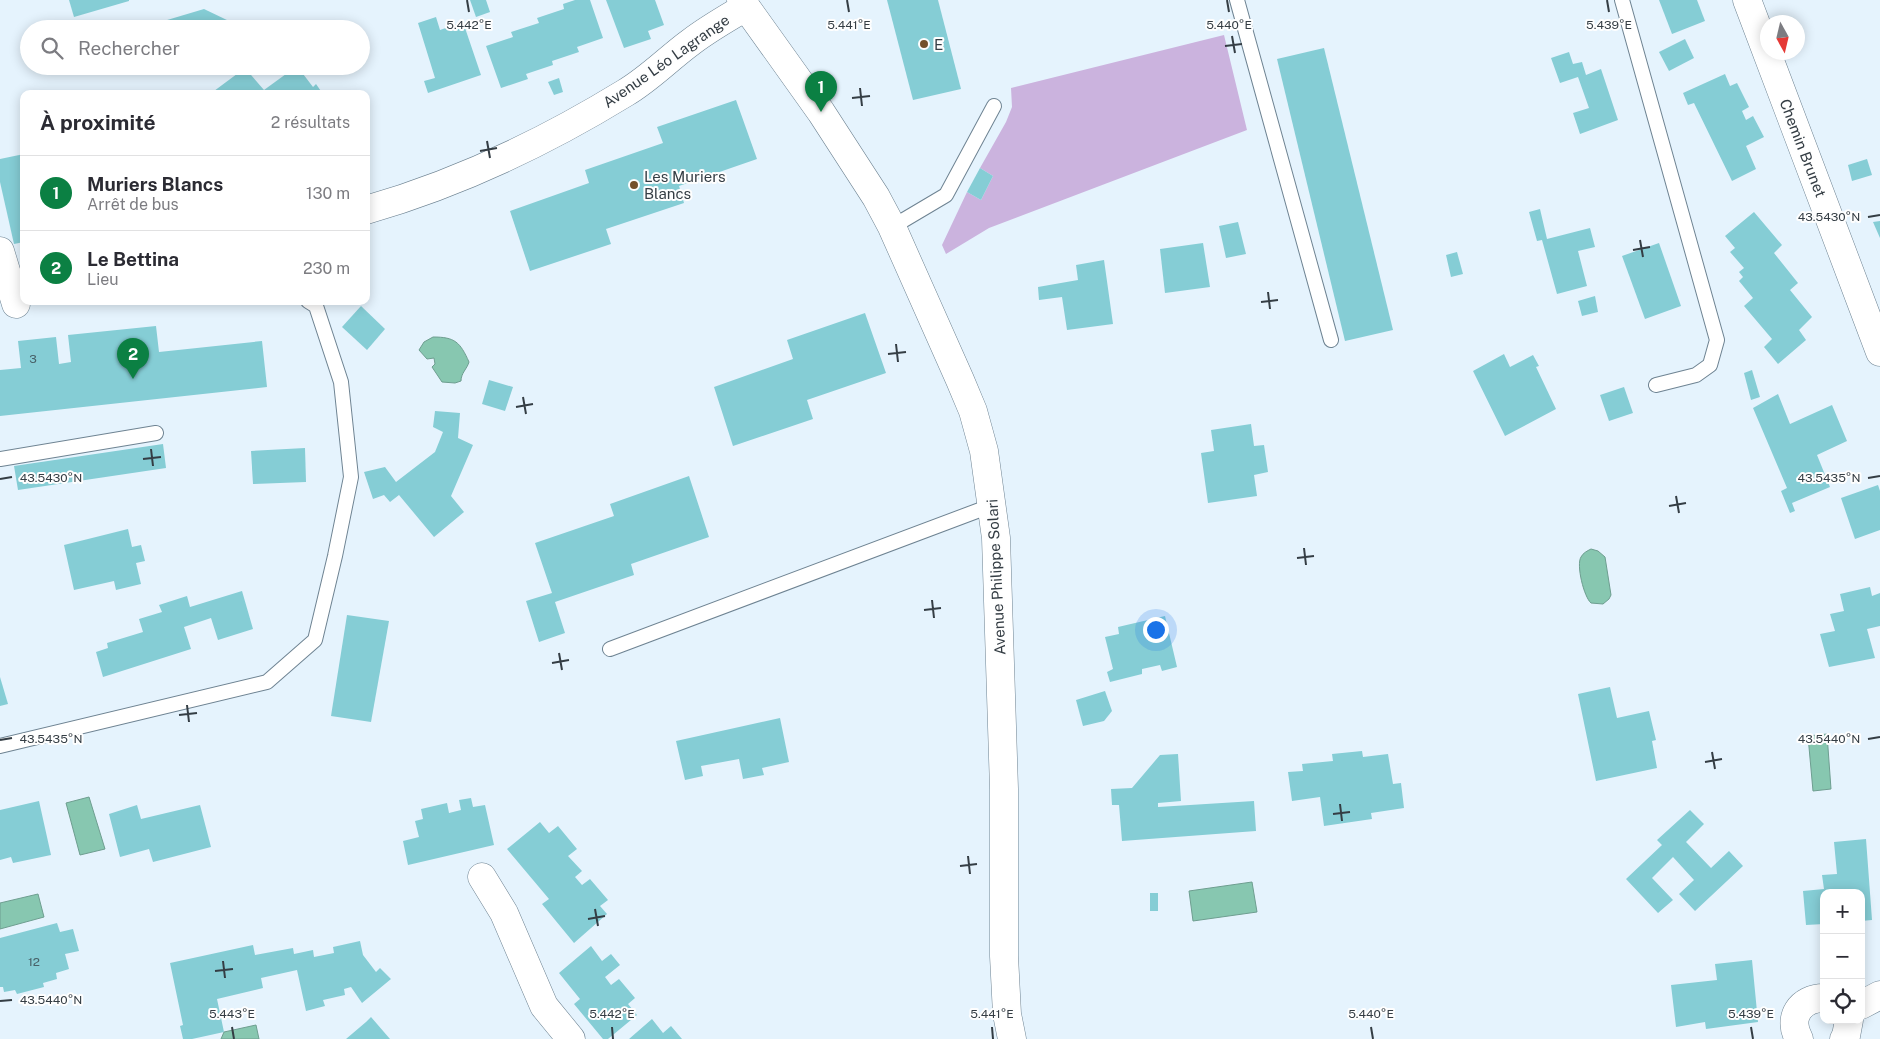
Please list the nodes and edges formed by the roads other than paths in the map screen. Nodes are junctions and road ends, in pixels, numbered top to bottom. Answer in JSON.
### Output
{"nodes":[{"id":1,"x":1238,"y":0,"type":"edge"},
{"id":2,"x":1622,"y":0,"type":"edge"},
{"id":3,"x":1747,"y":0,"type":"edge"},
{"id":4,"x":743,"y":3,"type":"edge"},
{"id":5,"x":994,"y":106,"type":"dead end"},
{"id":6,"x":370,"y":209,"type":"edge"},
{"id":7,"x":892,"y":227,"type":"junction"},
{"id":8,"x":0,"y":250,"type":"edge"},
{"id":9,"x":13,"y":304,"type":"edge"},
{"id":10,"x":314,"y":305,"type":"edge"},
{"id":11,"x":1331,"y":340,"type":"dead end"},
{"id":12,"x":1880,"y":352,"type":"edge"},
{"id":13,"x":1656,"y":385,"type":"dead end"},
{"id":14,"x":156,"y":433,"type":"dead end"},
{"id":15,"x":0,"y":459,"type":"edge"},
{"id":16,"x":993,"y":505,"type":"junction"},
{"id":17,"x":610,"y":649,"type":"dead end"},
{"id":18,"x":0,"y":746,"type":"edge"},
{"id":19,"x":482,"y":877,"type":"dead end"},
{"id":20,"x":1880,"y":995,"type":"edge"},
{"id":21,"x":1820,"y":998,"type":"edge"},
{"id":22,"x":1865,"y":1003,"type":"edge"},
{"id":23,"x":1848,"y":1024,"type":"edge"},
{"id":24,"x":571,"y":1039,"type":"edge"},
{"id":25,"x":1012,"y":1039,"type":"edge"},
{"id":26,"x":1799,"y":1039,"type":"edge"},
{"id":27,"x":1844,"y":1039,"type":"edge"}],
"edges":[{"from":1,"to":11,"type":"lane"},
{"from":2,"to":13,"type":"lane"},
{"from":3,"to":12,"type":"street","name":"Chemin Brunet"},
{"from":4,"to":6,"type":"street","name":"Avenue Léo Lagrange"},
{"from":4,"to":7,"type":"street","name":"Avenue Philippe Solari"},
{"from":5,"to":7,"type":"lane"},
{"from":7,"to":16,"type":"street","name":"Avenue Philippe Solari"},
{"from":8,"to":9,"type":"street"},
{"from":10,"to":18,"type":"lane"},
{"from":14,"to":15,"type":"lane"},
{"from":16,"to":17,"type":"lane"},
{"from":16,"to":25,"type":"street","name":"Avenue Philippe Solari"},
{"from":19,"to":24,"type":"street"},
{"from":20,"to":22,"type":"street"},
{"from":21,"to":26,"type":"street"},
{"from":23,"to":27,"type":"street"}]}
